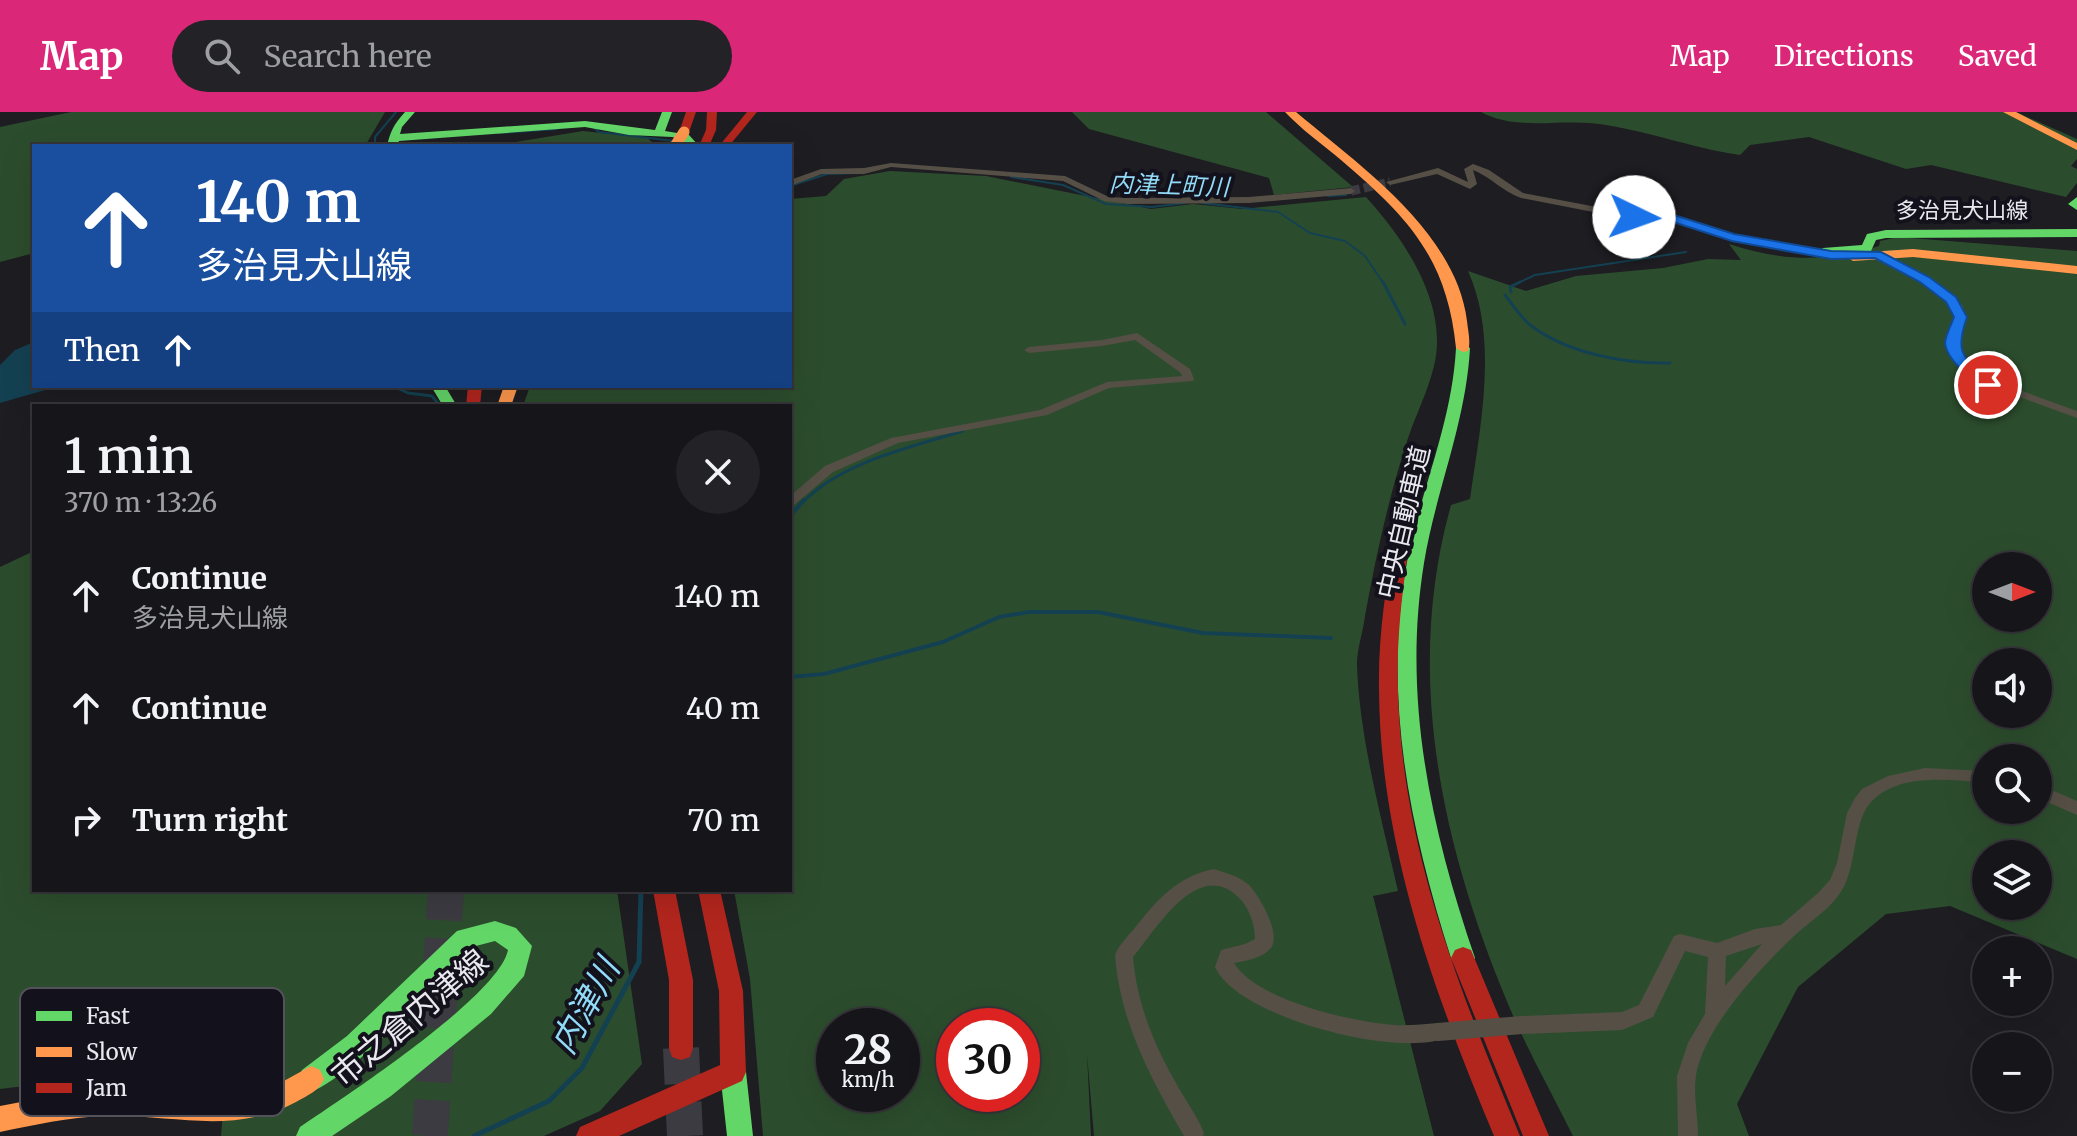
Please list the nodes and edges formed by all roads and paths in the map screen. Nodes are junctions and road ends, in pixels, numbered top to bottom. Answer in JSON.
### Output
{"nodes":[{"id":1,"x":410,"y":112,"type":"edge"},
{"id":2,"x":667,"y":112,"type":"edge"},
{"id":3,"x":691,"y":112,"type":"edge"},
{"id":4,"x":1280,"y":112,"type":"edge"},
{"id":5,"x":1290,"y":112,"type":"edge"},
{"id":6,"x":2008,"y":112,"type":"edge"},
{"id":7,"x":751,"y":113,"type":"edge"},
{"id":8,"x":715,"y":115,"type":"edge"},
{"id":9,"x":659,"y":133,"type":"junction"},
{"id":10,"x":391,"y":142,"type":"edge"},
{"id":11,"x":698,"y":143,"type":"edge"},
{"id":12,"x":2077,"y":147,"type":"edge"},
{"id":13,"x":792,"y":182,"type":"edge"},
{"id":14,"x":1390,"y":182,"type":"tunnel mouth"},
{"id":15,"x":1351,"y":191,"type":"tunnel mouth"},
{"id":16,"x":2077,"y":200,"type":"edge"},
{"id":17,"x":2077,"y":207,"type":"edge"},
{"id":18,"x":2077,"y":233,"type":"edge"},
{"id":19,"x":1823,"y":252,"type":"junction"},
{"id":20,"x":1877,"y":255,"type":"junction"},
{"id":21,"x":2077,"y":270,"type":"edge"},
{"id":22,"x":1029,"y":350,"type":"dead end"},
{"id":23,"x":2077,"y":415,"type":"edge"},
{"id":24,"x":792,"y":500,"type":"edge"},
{"id":25,"x":1972,"y":775,"type":"edge"},
{"id":26,"x":2052,"y":797,"type":"edge"},
{"id":27,"x":2077,"y":808,"type":"edge"},
{"id":28,"x":664,"y":892,"type":"edge"},
{"id":29,"x":709,"y":892,"type":"edge"},
{"id":30,"x":1784,"y":933,"type":"junction"},
{"id":31,"x":1717,"y":951,"type":"junction"},
{"id":32,"x":1714,"y":1015,"type":"junction"},
{"id":33,"x":681,"y":1048,"type":"tunnel mouth"},
{"id":34,"x":733,"y":1072,"type":"junction"},
{"id":35,"x":284,"y":1097,"type":"edge"},
{"id":36,"x":20,"y":1115,"type":"edge"},
{"id":37,"x":0,"y":1119,"type":"edge"},
{"id":38,"x":1194,"y":1133,"type":"dead end"},
{"id":39,"x":309,"y":1136,"type":"edge"},
{"id":40,"x":589,"y":1136,"type":"edge"},
{"id":41,"x":740,"y":1136,"type":"edge"},
{"id":42,"x":1507,"y":1136,"type":"edge"},
{"id":43,"x":1536,"y":1136,"type":"edge"},
{"id":44,"x":1688,"y":1136,"type":"edge"}],
"edges":[{"from":1,"to":10,"type":"main road"},
{"from":2,"to":9,"type":"main road"},
{"from":3,"to":11,"type":"main road"},
{"from":4,"to":42,"type":"main road","name":"中央自動車道"},
{"from":5,"to":43,"type":"main road","name":"中央自動車道"},
{"from":6,"to":12,"type":"main road"},
{"from":7,"to":11,"type":"main road"},
{"from":8,"to":11,"type":"main road"},
{"from":9,"to":10,"type":"main road"},
{"from":9,"to":11,"type":"main road"},
{"from":13,"to":15,"type":"street"},
{"from":14,"to":19,"type":"street"},
{"from":16,"to":17,"type":"main road"},
{"from":18,"to":19,"type":"main road","name":"多治見犬山線"},
{"from":19,"to":20,"type":"main road","name":"多治見犬山線"},
{"from":20,"to":21,"type":"main road","name":"多治見犬山線"},
{"from":20,"to":23,"type":"street"},
{"from":22,"to":24,"type":"street"},
{"from":25,"to":30,"type":"street"},
{"from":26,"to":27,"type":"street"},
{"from":28,"to":33,"type":"main road"},
{"from":29,"to":34,"type":"main road"},
{"from":30,"to":31,"type":"street"},
{"from":30,"to":32,"type":"street"},
{"from":31,"to":32,"type":"street"},
{"from":31,"to":38,"type":"street","bridge":true},
{"from":32,"to":44,"type":"street"},
{"from":34,"to":40,"type":"main road"},
{"from":34,"to":41,"type":"main road"},
{"from":35,"to":39,"type":"main road","name":"市之倉内津線"},
{"from":36,"to":37,"type":"main road","name":"市之倉内津線"}]}
